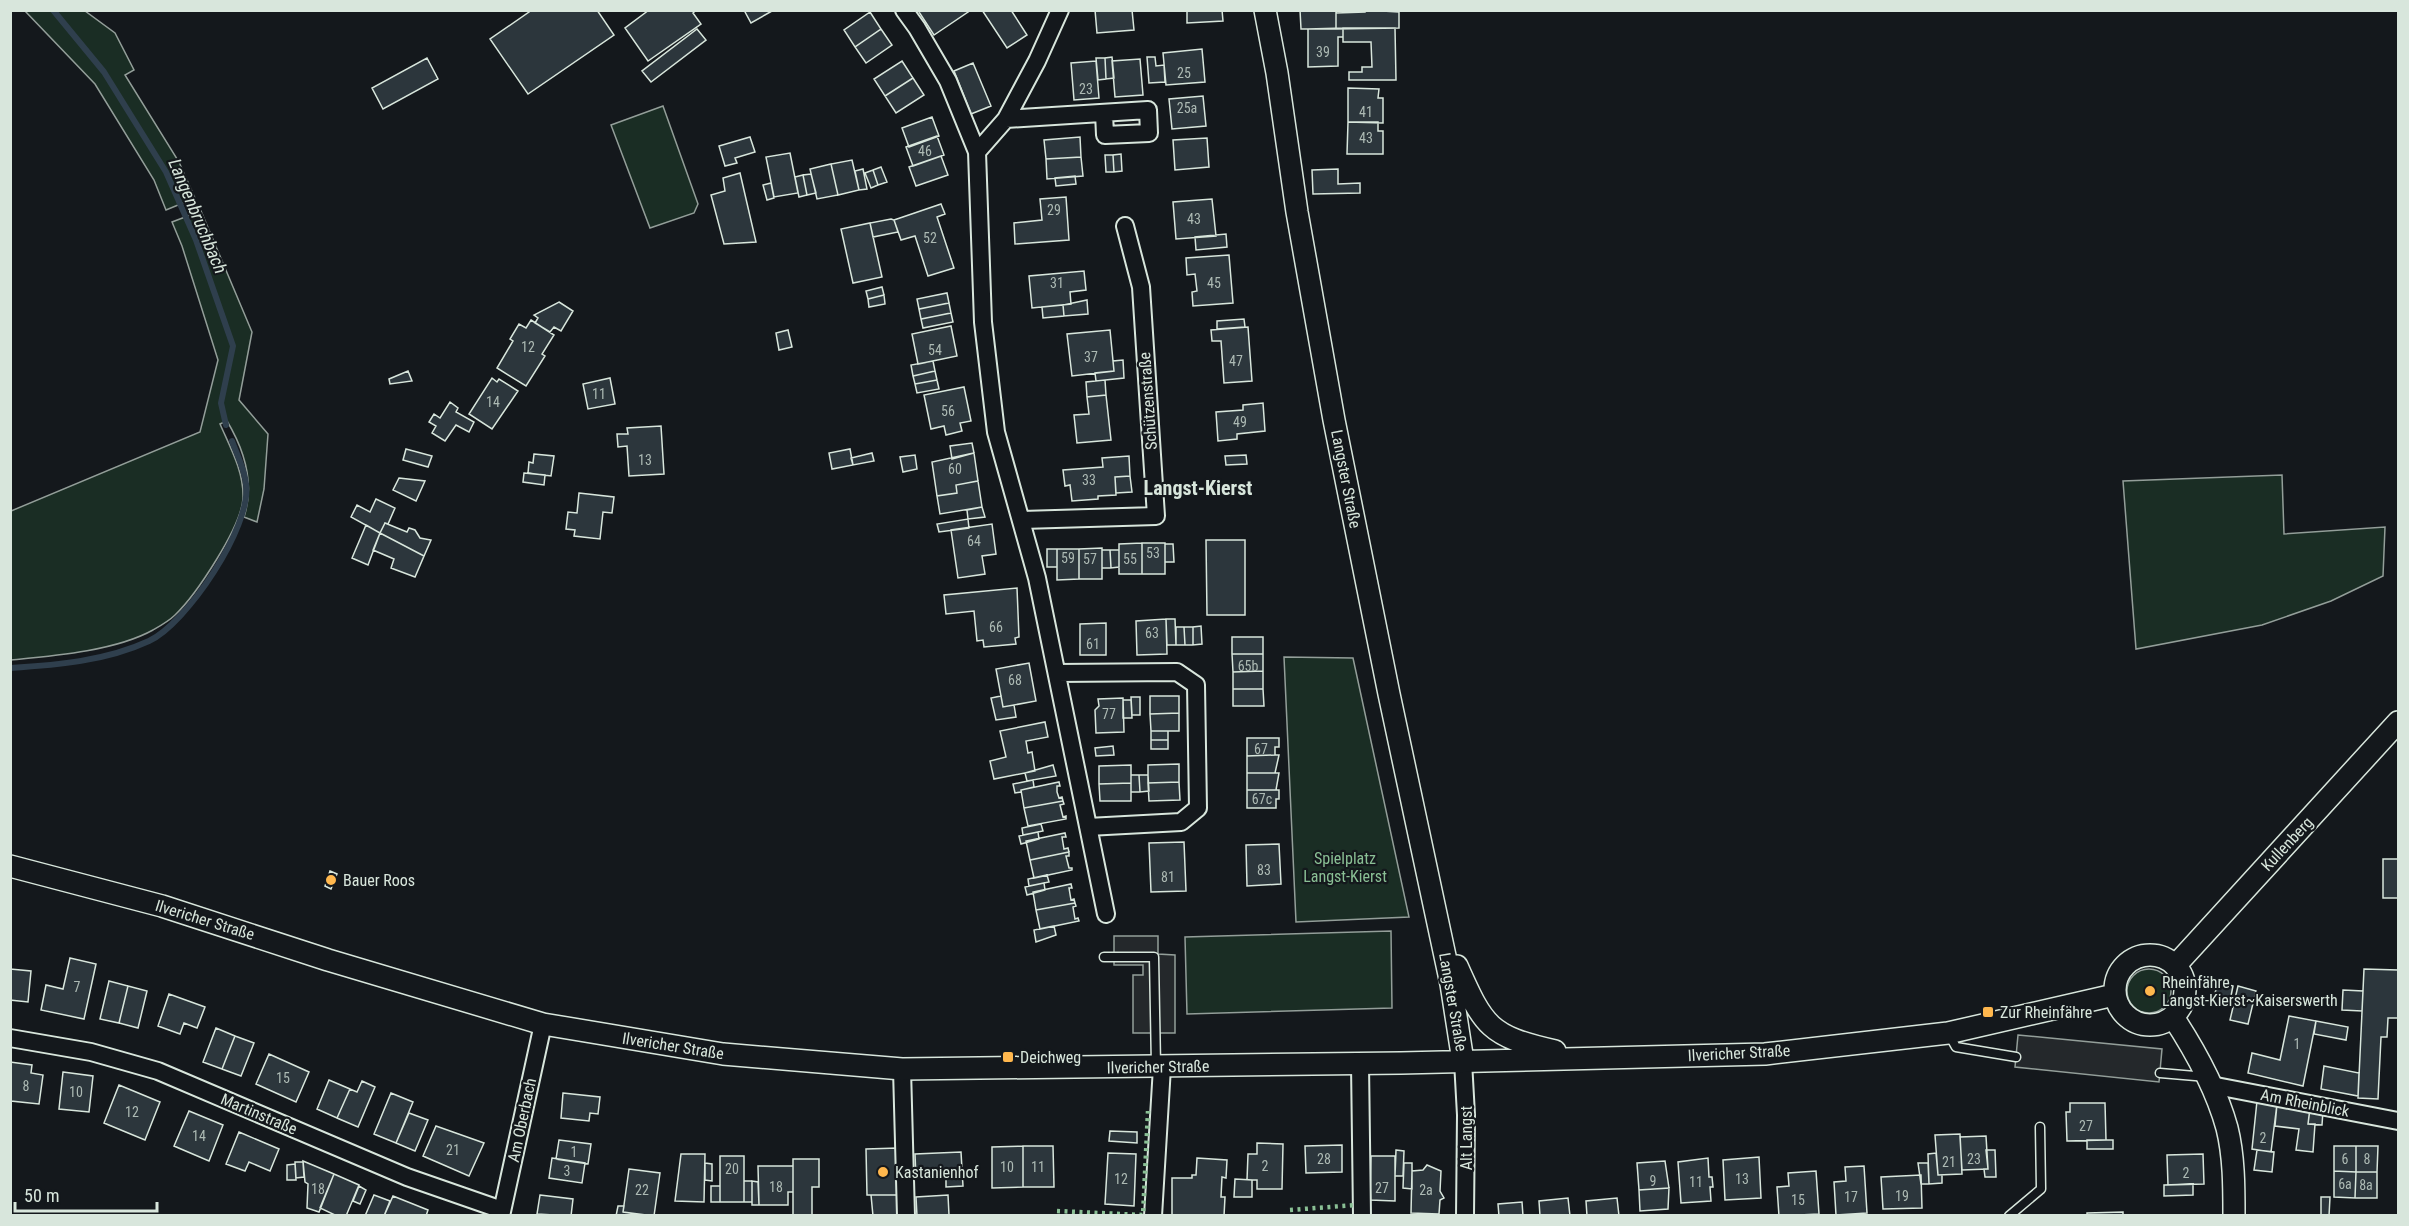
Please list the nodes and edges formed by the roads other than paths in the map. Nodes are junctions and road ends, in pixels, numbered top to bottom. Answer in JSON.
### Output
{"nodes":[{"id":1,"x":904,"y":10,"type":"edge"},
{"id":2,"x":1060,"y":10,"type":"edge"},
{"id":3,"x":1265,"y":10,"type":"edge"},
{"id":4,"x":1104,"y":113,"type":"dead end"},
{"id":5,"x":1006,"y":119,"type":"junction"},
{"id":6,"x":977,"y":152,"type":"junction"},
{"id":7,"x":1125,"y":226,"type":"dead end"},
{"id":8,"x":1022,"y":520,"type":"junction"},
{"id":9,"x":1057,"y":673,"type":"junction"},
{"id":10,"x":2398,"y":722,"type":"edge"},
{"id":11,"x":1088,"y":827,"type":"junction"},
{"id":12,"x":10,"y":866,"type":"edge"},
{"id":13,"x":1106,"y":914,"type":"dead end"},
{"id":14,"x":1443,"y":944,"type":"junction"},
{"id":15,"x":1104,"y":957,"type":"dead end"},
{"id":16,"x":2175,"y":966,"type":"junction"},
{"id":17,"x":2114,"y":995,"type":"junction"},
{"id":18,"x":2173,"y":1017,"type":"junction"},
{"id":19,"x":543,"y":1024,"type":"junction"},
{"id":20,"x":1948,"y":1033,"type":"junction"},
{"id":21,"x":10,"y":1038,"type":"edge"},
{"id":22,"x":1582,"y":1057,"type":"junction"},
{"id":23,"x":2016,"y":1057,"type":"dead end"},
{"id":24,"x":1463,"y":1061,"type":"junction"},
{"id":25,"x":1360,"y":1064,"type":"junction"},
{"id":26,"x":1159,"y":1067,"type":"junction"},
{"id":27,"x":902,"y":1069,"type":"junction"},
{"id":28,"x":2160,"y":1073,"type":"dead end"},
{"id":29,"x":2210,"y":1081,"type":"junction"},
{"id":30,"x":2398,"y":1120,"type":"edge"},
{"id":31,"x":2040,"y":1127,"type":"dead end"},
{"id":32,"x":502,"y":1213,"type":"edge"},
{"id":33,"x":906,"y":1215,"type":"edge"},
{"id":34,"x":1153,"y":1215,"type":"edge"},
{"id":35,"x":1362,"y":1215,"type":"edge"},
{"id":36,"x":1465,"y":1215,"type":"edge"},
{"id":37,"x":2009,"y":1215,"type":"edge"},
{"id":38,"x":2234,"y":1215,"type":"edge"}],
"edges":[{"from":1,"to":6,"type":"street"},
{"from":2,"to":5,"type":"street"},
{"from":3,"to":14,"type":"street","name":"Langster Straße"},
{"from":4,"to":5,"type":"street"},
{"from":5,"to":6,"type":"street"},
{"from":6,"to":8,"type":"street"},
{"from":7,"to":8,"type":"street","name":"Schützenstraße"},
{"from":8,"to":9,"type":"street"},
{"from":9,"to":11,"type":"street"},
{"from":9,"to":11,"type":"street"},
{"from":10,"to":16,"type":"street","name":"Kullenberg"},
{"from":11,"to":13,"type":"street"},
{"from":12,"to":19,"type":"street","name":"Ilvericher Straße"},
{"from":14,"to":22,"type":"street","name":"Langster Straße"},
{"from":14,"to":24,"type":"street","name":"Langster Straße"},
{"from":15,"to":26,"type":"lane"},
{"from":16,"to":17,"type":"street"},
{"from":16,"to":18,"type":"street"},
{"from":17,"to":18,"type":"street"},
{"from":17,"to":20,"type":"street","name":"Ilvericher Straße"},
{"from":18,"to":29,"type":"street"},
{"from":19,"to":27,"type":"street","name":"Ilvericher Straße"},
{"from":19,"to":32,"type":"street","name":"Am Oberbach"},
{"from":20,"to":22,"type":"street","name":"Ilvericher Straße"},
{"from":20,"to":23,"type":"lane"},
{"from":21,"to":32,"type":"street","name":"Martinstraße"},
{"from":22,"to":24,"type":"street","name":"Ilvericher Straße"},
{"from":24,"to":25,"type":"street","name":"Ilvericher Straße"},
{"from":24,"to":36,"type":"street","name":"Alt Langst"},
{"from":25,"to":26,"type":"street","name":"Ilvericher Straße"},
{"from":25,"to":35,"type":"street"},
{"from":26,"to":27,"type":"street","name":"Ilvericher Straße"},
{"from":26,"to":34,"type":"street"},
{"from":27,"to":33,"type":"street"},
{"from":28,"to":29,"type":"lane"},
{"from":29,"to":30,"type":"street","name":"Am Rheinblick"},
{"from":29,"to":38,"type":"street"},
{"from":31,"to":37,"type":"lane"}]}
